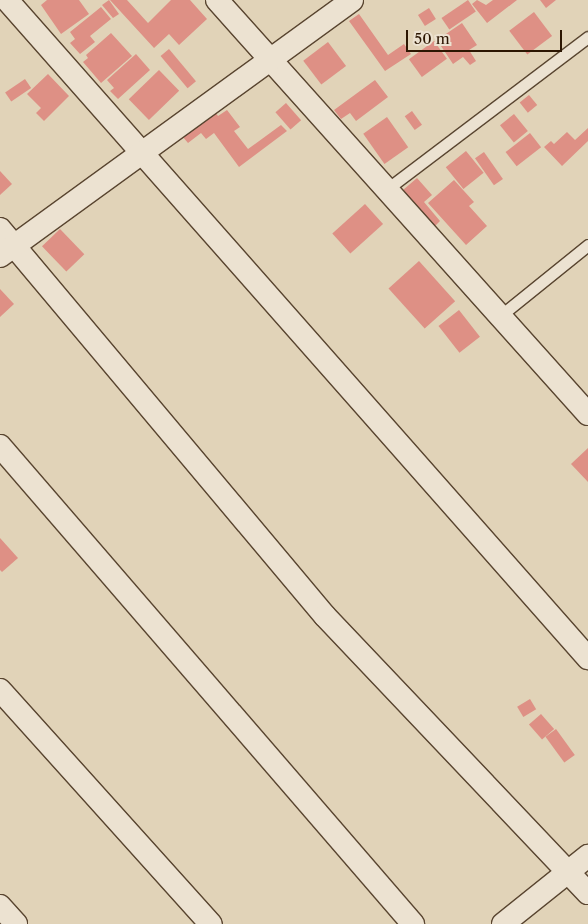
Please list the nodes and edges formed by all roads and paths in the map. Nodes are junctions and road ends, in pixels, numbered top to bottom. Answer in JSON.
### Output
{"nodes":[{"id":1,"x":7,"y":0,"type":"edge"},
{"id":2,"x":218,"y":0,"type":"edge"},
{"id":3,"x":352,"y":0,"type":"edge"},
{"id":4,"x":588,"y":37,"type":"edge"},
{"id":5,"x":270,"y":60,"type":"junction"},
{"id":6,"x":140,"y":153,"type":"junction"},
{"id":7,"x":386,"y":189,"type":"junction"},
{"id":8,"x":5,"y":243,"type":"edge"},
{"id":9,"x":588,"y":245,"type":"edge"},
{"id":10,"x":500,"y":316,"type":"junction"},
{"id":11,"x":588,"y":414,"type":"edge"},
{"id":12,"x":0,"y":446,"type":"edge"},
{"id":13,"x":588,"y":658,"type":"edge"},
{"id":14,"x":0,"y":690,"type":"edge"},
{"id":15,"x":588,"y":856,"type":"edge"},
{"id":16,"x":568,"y":872,"type":"junction"},
{"id":17,"x":588,"y":893,"type":"edge"},
{"id":18,"x":0,"y":906,"type":"edge"},
{"id":19,"x":16,"y":924,"type":"edge"},
{"id":20,"x":211,"y":924,"type":"edge"},
{"id":21,"x":413,"y":924,"type":"edge"},
{"id":22,"x":503,"y":924,"type":"edge"}],
"edges":[{"from":1,"to":6,"type":"street"},
{"from":2,"to":5,"type":"street"},
{"from":3,"to":5,"type":"street"},
{"from":4,"to":7,"type":"lane"},
{"from":5,"to":6,"type":"street"},
{"from":5,"to":7,"type":"street"},
{"from":6,"to":8,"type":"street"},
{"from":6,"to":13,"type":"street"},
{"from":7,"to":10,"type":"street"},
{"from":8,"to":16,"type":"street"},
{"from":9,"to":10,"type":"lane"},
{"from":10,"to":11,"type":"street"},
{"from":12,"to":21,"type":"street"},
{"from":14,"to":20,"type":"street"},
{"from":15,"to":16,"type":"street"},
{"from":16,"to":17,"type":"street"},
{"from":16,"to":22,"type":"street"},
{"from":18,"to":19,"type":"street"}]}
